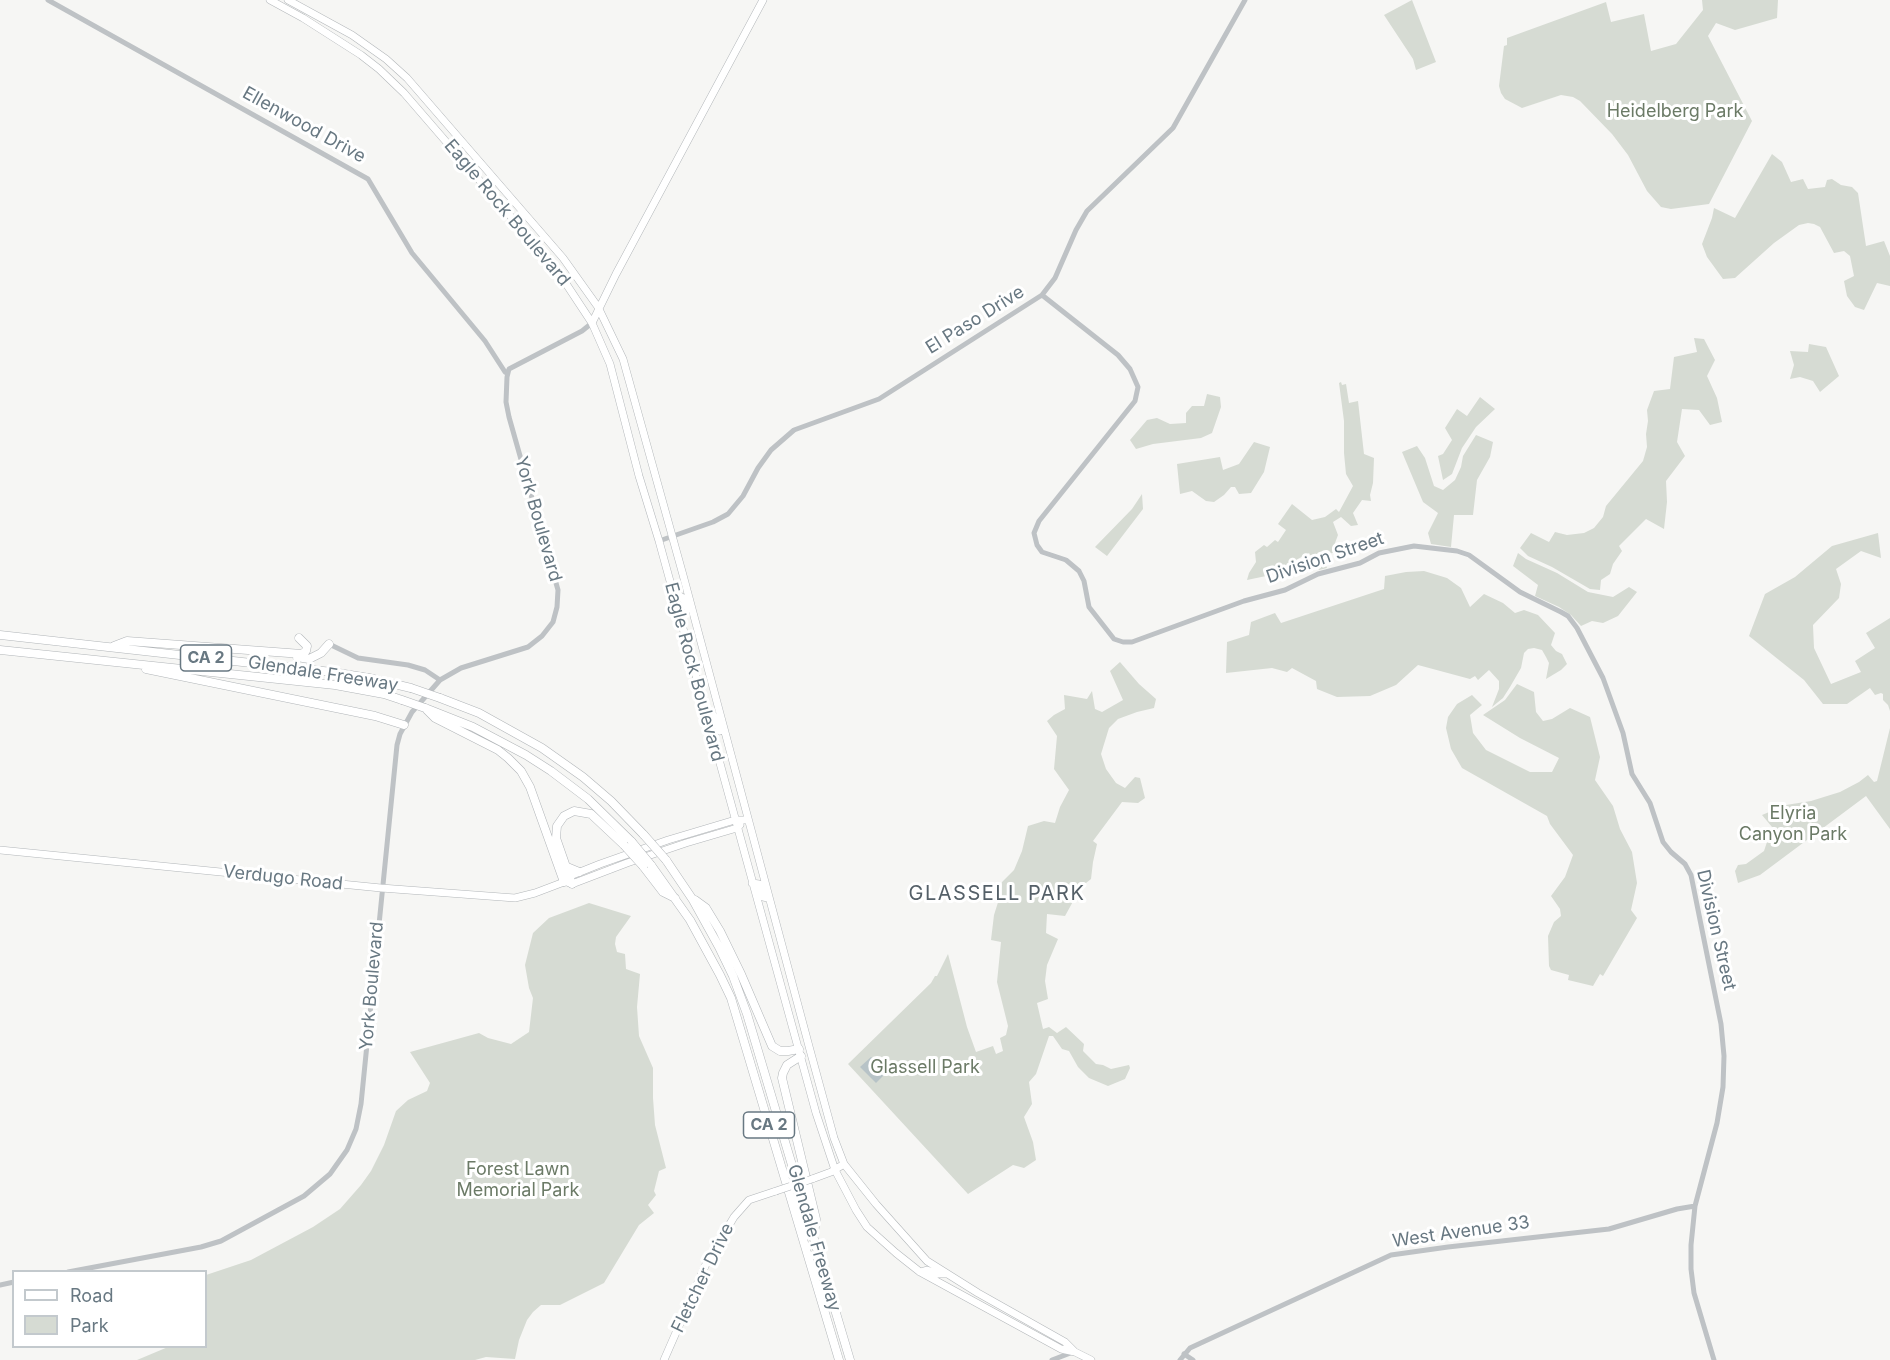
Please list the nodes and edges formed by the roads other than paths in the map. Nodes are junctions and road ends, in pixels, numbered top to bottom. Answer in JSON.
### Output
{"nodes":[{"id":1,"x":48,"y":0,"type":"edge"},
{"id":2,"x":270,"y":0,"type":"edge"},
{"id":3,"x":288,"y":0,"type":"edge"},
{"id":4,"x":763,"y":0,"type":"edge"},
{"id":5,"x":1245,"y":0,"type":"edge"},
{"id":6,"x":576,"y":274,"type":"junction"},
{"id":7,"x":566,"y":282,"type":"junction"},
{"id":8,"x":1042,"y":295,"type":"junction"},
{"id":9,"x":598,"y":308,"type":"junction"},
{"id":10,"x":592,"y":322,"type":"junction"},
{"id":11,"x":505,"y":372,"type":"dead end"},
{"id":12,"x":672,"y":536,"type":"junction"},
{"id":13,"x":659,"y":541,"type":"junction"},
{"id":14,"x":683,"y":575,"type":"junction"},
{"id":15,"x":672,"y":593,"type":"junction"},
{"id":16,"x":0,"y":634,"type":"edge"},
{"id":17,"x":698,"y":634,"type":"junction"},
{"id":18,"x":299,"y":638,"type":"dead end"},
{"id":19,"x":329,"y":644,"type":"joint"},
{"id":20,"x":111,"y":647,"type":"junction"},
{"id":21,"x":0,"y":650,"type":"edge"},
{"id":22,"x":290,"y":655,"type":"junction"},
{"id":23,"x":131,"y":663,"type":"junction"},
{"id":24,"x":440,"y":680,"type":"junction"},
{"id":25,"x":428,"y":709,"type":"junction"},
{"id":26,"x":705,"y":711,"type":"junction"},
{"id":27,"x":404,"y":725,"type":"junction"},
{"id":28,"x":727,"y":741,"type":"junction"},
{"id":29,"x":735,"y":820,"type":"junction"},
{"id":30,"x":748,"y":820,"type":"junction"},
{"id":31,"x":737,"y":828,"type":"junction"},
{"id":32,"x":628,"y":843,"type":"junction"},
{"id":33,"x":0,"y":850,"type":"edge"},
{"id":34,"x":567,"y":867,"type":"junction"},
{"id":35,"x":579,"y":872,"type":"junction"},
{"id":36,"x":569,"y":881,"type":"junction"},
{"id":37,"x":752,"y":883,"type":"junction"},
{"id":38,"x":381,"y":888,"type":"junction"},
{"id":39,"x":768,"y":898,"type":"junction"},
{"id":40,"x":693,"y":900,"type":"junction"},
{"id":41,"x":800,"y":1052,"type":"junction"},
{"id":42,"x":844,"y":1164,"type":"junction"},
{"id":43,"x":835,"y":1170,"type":"junction"},
{"id":44,"x":1695,"y":1206,"type":"junction"},
{"id":45,"x":814,"y":1238,"type":"junction"},
{"id":46,"x":918,"y":1252,"type":"junction"},
{"id":47,"x":79,"y":1270,"type":"edge"},
{"id":48,"x":920,"y":1272,"type":"junction"},
{"id":49,"x":946,"y":1274,"type":"junction"},
{"id":50,"x":1075,"y":1352,"type":"junction"},
{"id":51,"x":1182,"y":1357,"type":"edge"},
{"id":52,"x":664,"y":1360,"type":"edge"},
{"id":53,"x":839,"y":1360,"type":"edge"},
{"id":54,"x":849,"y":1360,"type":"edge"},
{"id":55,"x":1052,"y":1360,"type":"edge"},
{"id":56,"x":1091,"y":1360,"type":"edge"},
{"id":57,"x":1193,"y":1360,"type":"edge"},
{"id":58,"x":1714,"y":1360,"type":"edge"}],
"edges":[{"from":1,"to":11,"type":"street","name":"Ellenwood Drive"},
{"from":2,"to":7,"type":"main road","name":"Eagle Rock Boulevard"},
{"from":3,"to":6,"type":"main road","name":"Eagle Rock Boulevard"},
{"from":4,"to":9,"type":"main road"},
{"from":5,"to":8,"type":"street","name":"El Paso Drive"},
{"from":6,"to":7,"type":"main road"},
{"from":6,"to":9,"type":"main road","name":"Eagle Rock Boulevard"},
{"from":7,"to":10,"type":"main road","name":"Eagle Rock Boulevard"},
{"from":8,"to":12,"type":"street","name":"El Paso Drive"},
{"from":8,"to":44,"type":"street","name":"Division Street"},
{"from":9,"to":10,"type":"main road"},
{"from":9,"to":12,"type":"main road","name":"Eagle Rock Boulevard"},
{"from":10,"to":13,"type":"main road","name":"Eagle Rock Boulevard"},
{"from":10,"to":24,"type":"street","name":"York Boulevard"},
{"from":12,"to":13,"type":"street","name":"El Paso Drive"},
{"from":12,"to":14,"type":"main road","name":"Eagle Rock Boulevard"},
{"from":13,"to":15,"type":"main road","name":"Eagle Rock Boulevard"},
{"from":14,"to":15,"type":"main road"},
{"from":14,"to":17,"type":"main road","name":"Eagle Rock Boulevard"},
{"from":15,"to":17,"type":"main road"},
{"from":15,"to":26,"type":"main road","name":"Eagle Rock Boulevard"},
{"from":16,"to":20,"type":"highway","name":"Glendale Freeway","number":"CA 2"},
{"from":17,"to":28,"type":"main road","name":"Eagle Rock Boulevard"},
{"from":18,"to":22,"type":"highway"},
{"from":19,"to":22,"type":"highway"},
{"from":19,"to":24,"type":"street"},
{"from":20,"to":22,"type":"highway"},
{"from":20,"to":40,"type":"highway","name":"Glendale Freeway","number":"CA 2","bridge":true},
{"from":21,"to":23,"type":"highway","name":"Glendale Freeway","number":"CA 2"},
{"from":23,"to":25,"type":"highway","name":"Glendale Freeway","number":"CA 2","bridge":true},
{"from":23,"to":27,"type":"highway"},
{"from":24,"to":27,"type":"street","name":"York Boulevard"},
{"from":25,"to":32,"type":"highway","name":"Glendale Freeway","number":"CA 2"},
{"from":25,"to":36,"type":"highway"},
{"from":26,"to":28,"type":"main road"},
{"from":26,"to":29,"type":"main road","name":"Eagle Rock Boulevard"},
{"from":27,"to":38,"type":"street","name":"York Boulevard"},
{"from":28,"to":30,"type":"main road","name":"Eagle Rock Boulevard"},
{"from":29,"to":30,"type":"main road","name":"Verdugo Road"},
{"from":29,"to":31,"type":"main road","name":"Eagle Rock Boulevard"},
{"from":29,"to":35,"type":"main road","name":"Verdugo Road"},
{"from":30,"to":31,"type":"main road","name":"Verdugo Road"},
{"from":30,"to":39,"type":"main road","name":"Eagle Rock Boulevard"},
{"from":31,"to":36,"type":"main road","name":"Verdugo Road"},
{"from":31,"to":37,"type":"main road","name":"Eagle Rock Boulevard"},
{"from":32,"to":34,"type":"highway"},
{"from":32,"to":53,"type":"highway","name":"Glendale Freeway","number":"CA 2","bridge":true},
{"from":33,"to":38,"type":"main road","name":"Verdugo Road"},
{"from":34,"to":35,"type":"highway"},
{"from":34,"to":36,"type":"highway"},
{"from":35,"to":36,"type":"main road","name":"Verdugo Road"},
{"from":36,"to":38,"type":"main road","name":"Verdugo Road"},
{"from":37,"to":39,"type":"main road"},
{"from":37,"to":41,"type":"main road","name":"Eagle Rock Boulevard"},
{"from":38,"to":47,"type":"street","name":"York Boulevard"},
{"from":39,"to":42,"type":"main road","name":"Eagle Rock Boulevard"},
{"from":40,"to":41,"type":"highway"},
{"from":40,"to":45,"type":"highway","name":"Glendale Freeway","number":"CA 2"},
{"from":41,"to":43,"type":"main road","name":"Eagle Rock Boulevard"},
{"from":41,"to":45,"type":"highway"},
{"from":42,"to":43,"type":"main road"},
{"from":42,"to":46,"type":"main road","name":"Eagle Rock Boulevard"},
{"from":43,"to":48,"type":"main road","name":"Eagle Rock Boulevard"},
{"from":43,"to":52,"type":"main road","name":"Fletcher Drive","bridge":true},
{"from":44,"to":51,"type":"street","name":"West Avenue 33"},
{"from":44,"to":58,"type":"street","name":"Division Street"},
{"from":45,"to":54,"type":"highway","name":"Glendale Freeway","number":"CA 2"},
{"from":46,"to":48,"type":"main road"},
{"from":46,"to":49,"type":"main road","name":"Eagle Rock Boulevard"},
{"from":48,"to":49,"type":"main road"},
{"from":48,"to":50,"type":"main road","name":"Eagle Rock Boulevard"},
{"from":49,"to":50,"type":"main road","name":"Eagle Rock Boulevard"},
{"from":50,"to":55,"type":"street"},
{"from":50,"to":56,"type":"main road","name":"Eagle Rock Boulevard"},
{"from":51,"to":57,"type":"street"}]}
